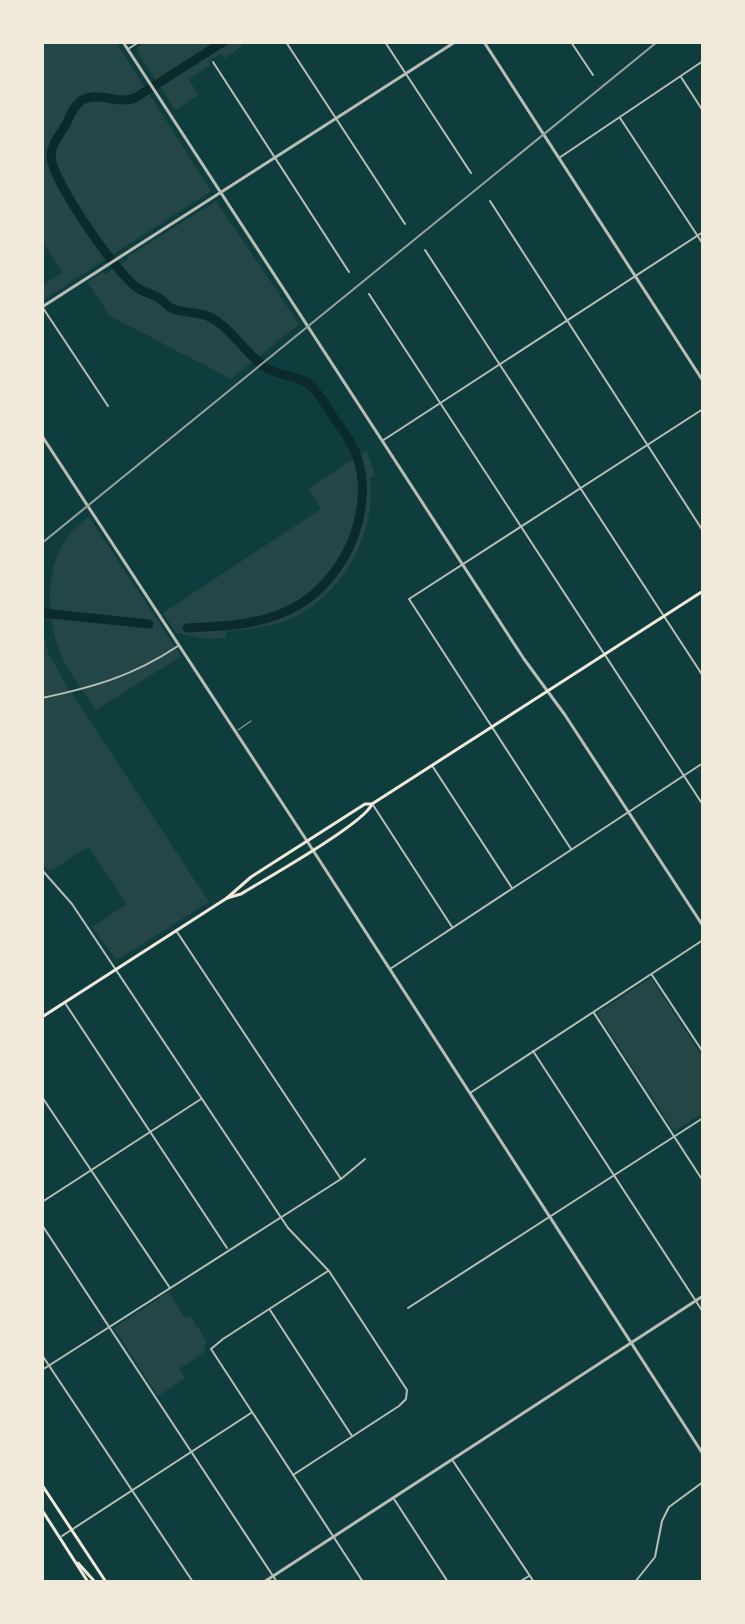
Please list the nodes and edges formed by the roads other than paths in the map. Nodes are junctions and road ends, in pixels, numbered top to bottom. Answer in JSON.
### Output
{"nodes":[{"id":1,"x":123,"y":42,"type":"edge"},
{"id":2,"x":139,"y":42,"type":"edge"},
{"id":3,"x":286,"y":42,"type":"edge"},
{"id":4,"x":385,"y":42,"type":"edge"},
{"id":5,"x":455,"y":42,"type":"edge"},
{"id":6,"x":484,"y":42,"type":"edge"},
{"id":7,"x":571,"y":42,"type":"edge"},
{"id":8,"x":128,"y":49,"type":"junction"},
{"id":9,"x":703,"y":61,"type":"edge"},
{"id":10,"x":213,"y":62,"type":"dead end"},
{"id":11,"x":406,"y":73,"type":"junction"},
{"id":12,"x":593,"y":75,"type":"dead end"},
{"id":13,"x":681,"y":76,"type":"junction"},
{"id":14,"x":703,"y":111,"type":"edge"},
{"id":15,"x":620,"y":117,"type":"junction"},
{"id":16,"x":336,"y":118,"type":"junction"},
{"id":17,"x":275,"y":157,"type":"junction"},
{"id":18,"x":559,"y":158,"type":"junction"},
{"id":19,"x":471,"y":173,"type":"dead end"},
{"id":20,"x":221,"y":191,"type":"junction"},
{"id":21,"x":490,"y":201,"type":"dead end"},
{"id":22,"x":405,"y":224,"type":"dead end"},
{"id":23,"x":703,"y":232,"type":"edge"},
{"id":24,"x":698,"y":236,"type":"junction"},
{"id":25,"x":703,"y":244,"type":"edge"},
{"id":26,"x":425,"y":250,"type":"dead end"},
{"id":27,"x":349,"y":272,"type":"dead end"},
{"id":28,"x":636,"y":277,"type":"junction"},
{"id":29,"x":369,"y":294,"type":"dead end"},
{"id":30,"x":42,"y":307,"type":"edge"},
{"id":31,"x":567,"y":321,"type":"junction"},
{"id":32,"x":500,"y":365,"type":"junction"},
{"id":33,"x":703,"y":381,"type":"edge"},
{"id":34,"x":440,"y":403,"type":"junction"},
{"id":35,"x":108,"y":406,"type":"dead end"},
{"id":36,"x":703,"y":409,"type":"edge"},
{"id":37,"x":42,"y":436,"type":"edge"},
{"id":38,"x":382,"y":441,"type":"junction"},
{"id":39,"x":648,"y":445,"type":"junction"},
{"id":40,"x":580,"y":489,"type":"junction"},
{"id":41,"x":520,"y":527,"type":"junction"},
{"id":42,"x":703,"y":531,"type":"edge"},
{"id":43,"x":463,"y":565,"type":"junction"},
{"id":44,"x":703,"y":591,"type":"edge"},
{"id":45,"x":663,"y":616,"type":"junction"},
{"id":46,"x":179,"y":645,"type":"junction"},
{"id":47,"x":604,"y":655,"type":"junction"},
{"id":48,"x":703,"y":676,"type":"edge"},
{"id":49,"x":548,"y":691,"type":"junction"},
{"id":50,"x":42,"y":698,"type":"edge"},
{"id":51,"x":251,"y":721,"type":"dead end"},
{"id":52,"x":491,"y":728,"type":"junction"},
{"id":53,"x":236,"y":732,"type":"junction"},
{"id":54,"x":703,"y":763,"type":"edge"},
{"id":55,"x":432,"y":766,"type":"junction"},
{"id":56,"x":684,"y":776,"type":"junction"},
{"id":57,"x":372,"y":804,"type":"junction"},
{"id":58,"x":703,"y":805,"type":"edge"},
{"id":59,"x":628,"y":812,"type":"junction"},
{"id":60,"x":307,"y":841,"type":"junction"},
{"id":61,"x":312,"y":849,"type":"junction"},
{"id":62,"x":571,"y":849,"type":"junction"},
{"id":63,"x":267,"y":867,"type":"junction"},
{"id":64,"x":42,"y":870,"type":"edge"},
{"id":65,"x":272,"y":874,"type":"junction"},
{"id":66,"x":512,"y":888,"type":"junction"},
{"id":67,"x":227,"y":898,"type":"junction"},
{"id":68,"x":703,"y":926,"type":"edge"},
{"id":69,"x":452,"y":927,"type":"junction"},
{"id":70,"x":176,"y":931,"type":"junction"},
{"id":71,"x":703,"y":940,"type":"edge"},
{"id":72,"x":115,"y":969,"type":"junction"},
{"id":73,"x":389,"y":969,"type":"junction"},
{"id":74,"x":652,"y":974,"type":"junction"},
{"id":75,"x":65,"y":1002,"type":"junction"},
{"id":76,"x":593,"y":1012,"type":"junction"},
{"id":77,"x":42,"y":1017,"type":"edge"},
{"id":78,"x":533,"y":1051,"type":"junction"},
{"id":79,"x":703,"y":1052,"type":"edge"},
{"id":80,"x":469,"y":1093,"type":"junction"},
{"id":81,"x":42,"y":1097,"type":"edge"},
{"id":82,"x":202,"y":1099,"type":"junction"},
{"id":83,"x":703,"y":1118,"type":"edge"},
{"id":84,"x":150,"y":1132,"type":"junction"},
{"id":85,"x":675,"y":1137,"type":"junction"},
{"id":86,"x":365,"y":1159,"type":"dead end"},
{"id":87,"x":91,"y":1171,"type":"junction"},
{"id":88,"x":615,"y":1176,"type":"junction"},
{"id":89,"x":341,"y":1179,"type":"junction"},
{"id":90,"x":703,"y":1181,"type":"edge"},
{"id":91,"x":42,"y":1202,"type":"edge"},
{"id":92,"x":281,"y":1217,"type":"junction"},
{"id":93,"x":550,"y":1219,"type":"junction"},
{"id":94,"x":42,"y":1225,"type":"edge"},
{"id":95,"x":229,"y":1250,"type":"junction"},
{"id":96,"x":329,"y":1271,"type":"junction"},
{"id":97,"x":170,"y":1288,"type":"junction"},
{"id":98,"x":703,"y":1296,"type":"edge"},
{"id":99,"x":696,"y":1301,"type":"junction"},
{"id":100,"x":408,"y":1308,"type":"dead end"},
{"id":101,"x":270,"y":1309,"type":"junction"},
{"id":102,"x":703,"y":1312,"type":"edge"},
{"id":103,"x":109,"y":1327,"type":"junction"},
{"id":104,"x":631,"y":1343,"type":"junction"},
{"id":105,"x":42,"y":1355,"type":"edge"},
{"id":106,"x":49,"y":1366,"type":"junction"},
{"id":107,"x":42,"y":1370,"type":"edge"},
{"id":108,"x":252,"y":1412,"type":"junction"},
{"id":109,"x":353,"y":1436,"type":"junction"},
{"id":110,"x":193,"y":1451,"type":"junction"},
{"id":111,"x":703,"y":1454,"type":"edge"},
{"id":112,"x":452,"y":1460,"type":"junction"},
{"id":113,"x":293,"y":1475,"type":"junction"},
{"id":114,"x":703,"y":1482,"type":"edge"},
{"id":115,"x":42,"y":1485,"type":"edge"},
{"id":116,"x":44,"y":1491,"type":"edge"},
{"id":117,"x":132,"y":1491,"type":"junction"},
{"id":118,"x":393,"y":1498,"type":"junction"},
{"id":119,"x":42,"y":1510,"type":"edge"},
{"id":120,"x":71,"y":1530,"type":"junction"},
{"id":121,"x":60,"y":1537,"type":"junction"},
{"id":122,"x":333,"y":1537,"type":"junction"},
{"id":123,"x":73,"y":1558,"type":"junction"},
{"id":124,"x":530,"y":1575,"type":"junction"},
{"id":125,"x":273,"y":1576,"type":"junction"},
{"id":126,"x":88,"y":1582,"type":"edge"},
{"id":127,"x":95,"y":1582,"type":"edge"},
{"id":128,"x":106,"y":1582,"type":"edge"},
{"id":129,"x":193,"y":1582,"type":"edge"},
{"id":130,"x":264,"y":1582,"type":"edge"},
{"id":131,"x":277,"y":1582,"type":"edge"},
{"id":132,"x":363,"y":1582,"type":"edge"},
{"id":133,"x":448,"y":1582,"type":"edge"},
{"id":134,"x":519,"y":1582,"type":"edge"},
{"id":135,"x":534,"y":1582,"type":"edge"},
{"id":136,"x":635,"y":1582,"type":"edge"}],
"edges":[{"from":1,"to":8,"type":"street"},
{"from":2,"to":8,"type":"street"},
{"from":3,"to":16,"type":"street"},
{"from":4,"to":11,"type":"street"},
{"from":5,"to":11,"type":"street"},
{"from":6,"to":18,"type":"street"},
{"from":7,"to":12,"type":"street"},
{"from":8,"to":20,"type":"street"},
{"from":9,"to":13,"type":"street"},
{"from":10,"to":17,"type":"street"},
{"from":11,"to":16,"type":"street"},
{"from":11,"to":19,"type":"street"},
{"from":13,"to":14,"type":"street"},
{"from":13,"to":15,"type":"street"},
{"from":15,"to":18,"type":"street"},
{"from":15,"to":24,"type":"street"},
{"from":16,"to":17,"type":"street"},
{"from":16,"to":22,"type":"street"},
{"from":17,"to":20,"type":"street"},
{"from":17,"to":27,"type":"street"},
{"from":18,"to":28,"type":"street"},
{"from":20,"to":30,"type":"street"},
{"from":20,"to":38,"type":"street"},
{"from":21,"to":31,"type":"street"},
{"from":23,"to":24,"type":"street"},
{"from":24,"to":25,"type":"street"},
{"from":24,"to":28,"type":"street"},
{"from":26,"to":32,"type":"street"},
{"from":28,"to":31,"type":"street"},
{"from":28,"to":33,"type":"street"},
{"from":29,"to":34,"type":"street"},
{"from":30,"to":35,"type":"street"},
{"from":31,"to":32,"type":"street"},
{"from":31,"to":39,"type":"street"},
{"from":32,"to":34,"type":"street"},
{"from":32,"to":40,"type":"street"},
{"from":34,"to":38,"type":"street"},
{"from":34,"to":41,"type":"street"},
{"from":36,"to":39,"type":"street"},
{"from":37,"to":46,"type":"street"},
{"from":38,"to":43,"type":"street"},
{"from":39,"to":40,"type":"street"},
{"from":39,"to":42,"type":"street"},
{"from":40,"to":41,"type":"street"},
{"from":40,"to":45,"type":"street"},
{"from":41,"to":43,"type":"street"},
{"from":41,"to":47,"type":"street"},
{"from":43,"to":49,"type":"street"},
{"from":43,"to":52,"type":"street"},
{"from":44,"to":45,"type":"main road"},
{"from":45,"to":47,"type":"main road"},
{"from":45,"to":48,"type":"street"},
{"from":46,"to":50,"type":"street"},
{"from":46,"to":53,"type":"street"},
{"from":47,"to":49,"type":"main road"},
{"from":47,"to":56,"type":"street"},
{"from":49,"to":52,"type":"main road"},
{"from":49,"to":59,"type":"street"},
{"from":51,"to":53,"type":"lane"},
{"from":52,"to":55,"type":"main road"},
{"from":52,"to":62,"type":"street"},
{"from":53,"to":60,"type":"street"},
{"from":54,"to":56,"type":"street"},
{"from":55,"to":57,"type":"main road"},
{"from":55,"to":66,"type":"street"},
{"from":56,"to":58,"type":"street"},
{"from":56,"to":59,"type":"street"},
{"from":57,"to":60,"type":"main road"},
{"from":57,"to":61,"type":"main road"},
{"from":57,"to":69,"type":"street"},
{"from":59,"to":62,"type":"street"},
{"from":59,"to":68,"type":"street"},
{"from":60,"to":61,"type":"street"},
{"from":60,"to":63,"type":"main road"},
{"from":61,"to":65,"type":"main road"},
{"from":61,"to":73,"type":"street"},
{"from":62,"to":66,"type":"street"},
{"from":63,"to":65,"type":"main road"},
{"from":63,"to":67,"type":"main road"},
{"from":64,"to":72,"type":"street"},
{"from":65,"to":67,"type":"main road"},
{"from":66,"to":69,"type":"street"},
{"from":67,"to":70,"type":"main road"},
{"from":69,"to":73,"type":"street"},
{"from":70,"to":72,"type":"main road"},
{"from":70,"to":89,"type":"street"},
{"from":71,"to":74,"type":"street"},
{"from":72,"to":75,"type":"main road"},
{"from":72,"to":82,"type":"street"},
{"from":73,"to":80,"type":"street"},
{"from":74,"to":76,"type":"street"},
{"from":74,"to":79,"type":"street"},
{"from":75,"to":77,"type":"main road"},
{"from":75,"to":84,"type":"street"},
{"from":76,"to":78,"type":"street"},
{"from":76,"to":85,"type":"street"},
{"from":78,"to":80,"type":"street"},
{"from":78,"to":88,"type":"street"},
{"from":80,"to":93,"type":"street"},
{"from":81,"to":87,"type":"street"},
{"from":82,"to":84,"type":"street"},
{"from":82,"to":92,"type":"street"},
{"from":83,"to":85,"type":"street"},
{"from":84,"to":87,"type":"street"},
{"from":84,"to":95,"type":"street"},
{"from":85,"to":88,"type":"street"},
{"from":85,"to":90,"type":"street"},
{"from":86,"to":89,"type":"street"},
{"from":87,"to":91,"type":"street"},
{"from":87,"to":97,"type":"street"},
{"from":88,"to":93,"type":"street"},
{"from":88,"to":99,"type":"street"},
{"from":89,"to":92,"type":"street"},
{"from":92,"to":95,"type":"street"},
{"from":92,"to":96,"type":"street"},
{"from":93,"to":100,"type":"street"},
{"from":93,"to":104,"type":"street"},
{"from":94,"to":103,"type":"street"},
{"from":95,"to":97,"type":"street"},
{"from":96,"to":101,"type":"street"},
{"from":96,"to":109,"type":"street"},
{"from":97,"to":103,"type":"street"},
{"from":98,"to":99,"type":"street"},
{"from":99,"to":102,"type":"street"},
{"from":99,"to":104,"type":"street"},
{"from":101,"to":108,"type":"street"},
{"from":101,"to":109,"type":"street"},
{"from":103,"to":106,"type":"street"},
{"from":103,"to":110,"type":"street"},
{"from":104,"to":111,"type":"street"},
{"from":104,"to":112,"type":"street"},
{"from":105,"to":106,"type":"street"},
{"from":106,"to":107,"type":"street"},
{"from":106,"to":117,"type":"street"},
{"from":108,"to":110,"type":"street"},
{"from":108,"to":113,"type":"street"},
{"from":109,"to":113,"type":"street"},
{"from":110,"to":117,"type":"street"},
{"from":110,"to":125,"type":"street"},
{"from":112,"to":118,"type":"street"},
{"from":112,"to":124,"type":"street"},
{"from":113,"to":122,"type":"street"},
{"from":114,"to":136,"type":"street"},
{"from":115,"to":116,"type":"main road"},
{"from":116,"to":120,"type":"main road"},
{"from":117,"to":120,"type":"street"},
{"from":117,"to":129,"type":"street"},
{"from":118,"to":122,"type":"street"},
{"from":118,"to":133,"type":"street"},
{"from":119,"to":121,"type":"main road"},
{"from":120,"to":121,"type":"street"},
{"from":120,"to":128,"type":"main road"},
{"from":121,"to":123,"type":"main road"},
{"from":122,"to":125,"type":"street"},
{"from":122,"to":132,"type":"street"},
{"from":123,"to":126,"type":"main road"},
{"from":123,"to":127,"type":"main road"},
{"from":124,"to":134,"type":"street"},
{"from":124,"to":135,"type":"street"},
{"from":125,"to":130,"type":"street"},
{"from":125,"to":131,"type":"street"}]}
